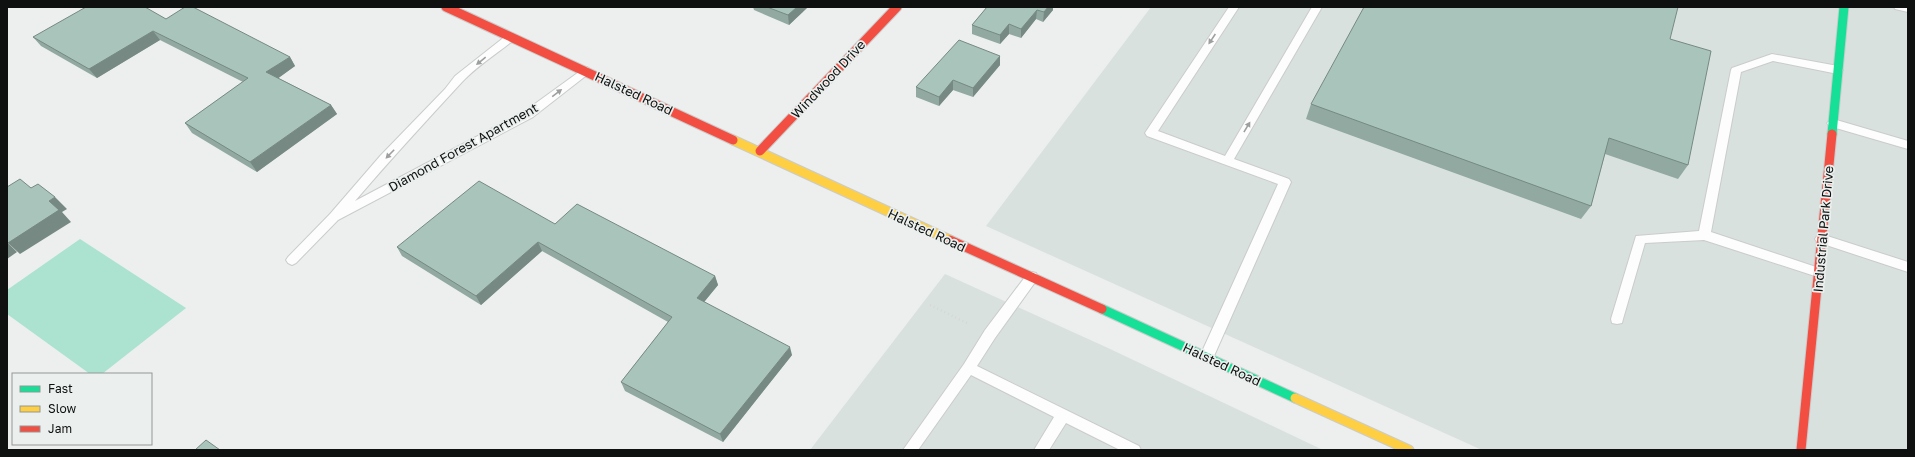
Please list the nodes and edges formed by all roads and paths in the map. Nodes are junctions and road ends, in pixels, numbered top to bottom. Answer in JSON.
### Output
{"nodes":[{"id":1,"x":446,"y":7,"type":"edge"},
{"id":2,"x":897,"y":7,"type":"edge"},
{"id":3,"x":1234,"y":7,"type":"edge"},
{"id":4,"x":1317,"y":7,"type":"edge"},
{"id":5,"x":1844,"y":7,"type":"edge"},
{"id":6,"x":1899,"y":7,"type":"edge"},
{"id":7,"x":1908,"y":9,"type":"edge"},
{"id":8,"x":511,"y":37,"type":"junction"},
{"id":9,"x":1838,"y":70,"type":"junction"},
{"id":10,"x":587,"y":71,"type":"junction"},
{"id":11,"x":1833,"y":123,"type":"junction"},
{"id":12,"x":1908,"y":145,"type":"edge"},
{"id":13,"x":760,"y":151,"type":"junction"},
{"id":14,"x":1226,"y":161,"type":"junction"},
{"id":15,"x":334,"y":217,"type":"junction"},
{"id":16,"x":1704,"y":235,"type":"junction"},
{"id":17,"x":1821,"y":239,"type":"junction"},
{"id":18,"x":292,"y":260,"type":"dead end"},
{"id":19,"x":1908,"y":267,"type":"edge"},
{"id":20,"x":1818,"y":272,"type":"junction"},
{"id":21,"x":1032,"y":276,"type":"junction"},
{"id":22,"x":930,"y":305,"type":"dead end"},
{"id":23,"x":1617,"y":319,"type":"dead end"},
{"id":24,"x":990,"y":334,"type":"junction"},
{"id":25,"x":1207,"y":356,"type":"junction"},
{"id":26,"x":969,"y":368,"type":"junction"},
{"id":27,"x":1063,"y":415,"type":"junction"},
{"id":28,"x":910,"y":450,"type":"edge"},
{"id":29,"x":1041,"y":450,"type":"edge"},
{"id":30,"x":1134,"y":450,"type":"edge"},
{"id":31,"x":1410,"y":450,"type":"edge"},
{"id":32,"x":1801,"y":450,"type":"edge"}],
"edges":[{"from":1,"to":8,"type":"street","name":"Halsted Road"},
{"from":2,"to":13,"type":"street","name":"Windwood Drive"},
{"from":3,"to":14,"type":"lane","one_way":true},
{"from":14,"to":4,"type":"lane","one_way":true},
{"from":5,"to":9,"type":"street","name":"Industrial Park Drive"},
{"from":6,"to":7,"type":"lane"},
{"from":8,"to":10,"type":"street","name":"Halsted Road"},
{"from":8,"to":15,"type":"lane","name":"Diamond Forest Apartment","one_way":true},
{"from":9,"to":11,"type":"street","name":"Industrial Park Drive"},
{"from":9,"to":16,"type":"lane"},
{"from":10,"to":13,"type":"street","name":"Halsted Road"},
{"from":15,"to":10,"type":"lane","name":"Diamond Forest Apartment","one_way":true},
{"from":11,"to":12,"type":"lane"},
{"from":11,"to":17,"type":"street","name":"Industrial Park Drive"},
{"from":13,"to":21,"type":"street","name":"Halsted Road"},
{"from":14,"to":25,"type":"lane"},
{"from":15,"to":18,"type":"lane","name":"Diamond Forest Apartment"},
{"from":16,"to":20,"type":"lane"},
{"from":16,"to":23,"type":"lane"},
{"from":17,"to":19,"type":"lane"},
{"from":17,"to":20,"type":"street","name":"Industrial Park Drive"},
{"from":20,"to":32,"type":"street","name":"Industrial Park Drive"},
{"from":21,"to":24,"type":"lane"},
{"from":21,"to":25,"type":"street","name":"Halsted Road"},
{"from":22,"to":24,"type":"path"},
{"from":24,"to":26,"type":"lane"},
{"from":25,"to":31,"type":"street","name":"Halsted Road"},
{"from":26,"to":27,"type":"lane"},
{"from":26,"to":28,"type":"lane"},
{"from":27,"to":29,"type":"lane"},
{"from":27,"to":30,"type":"lane"}]}
